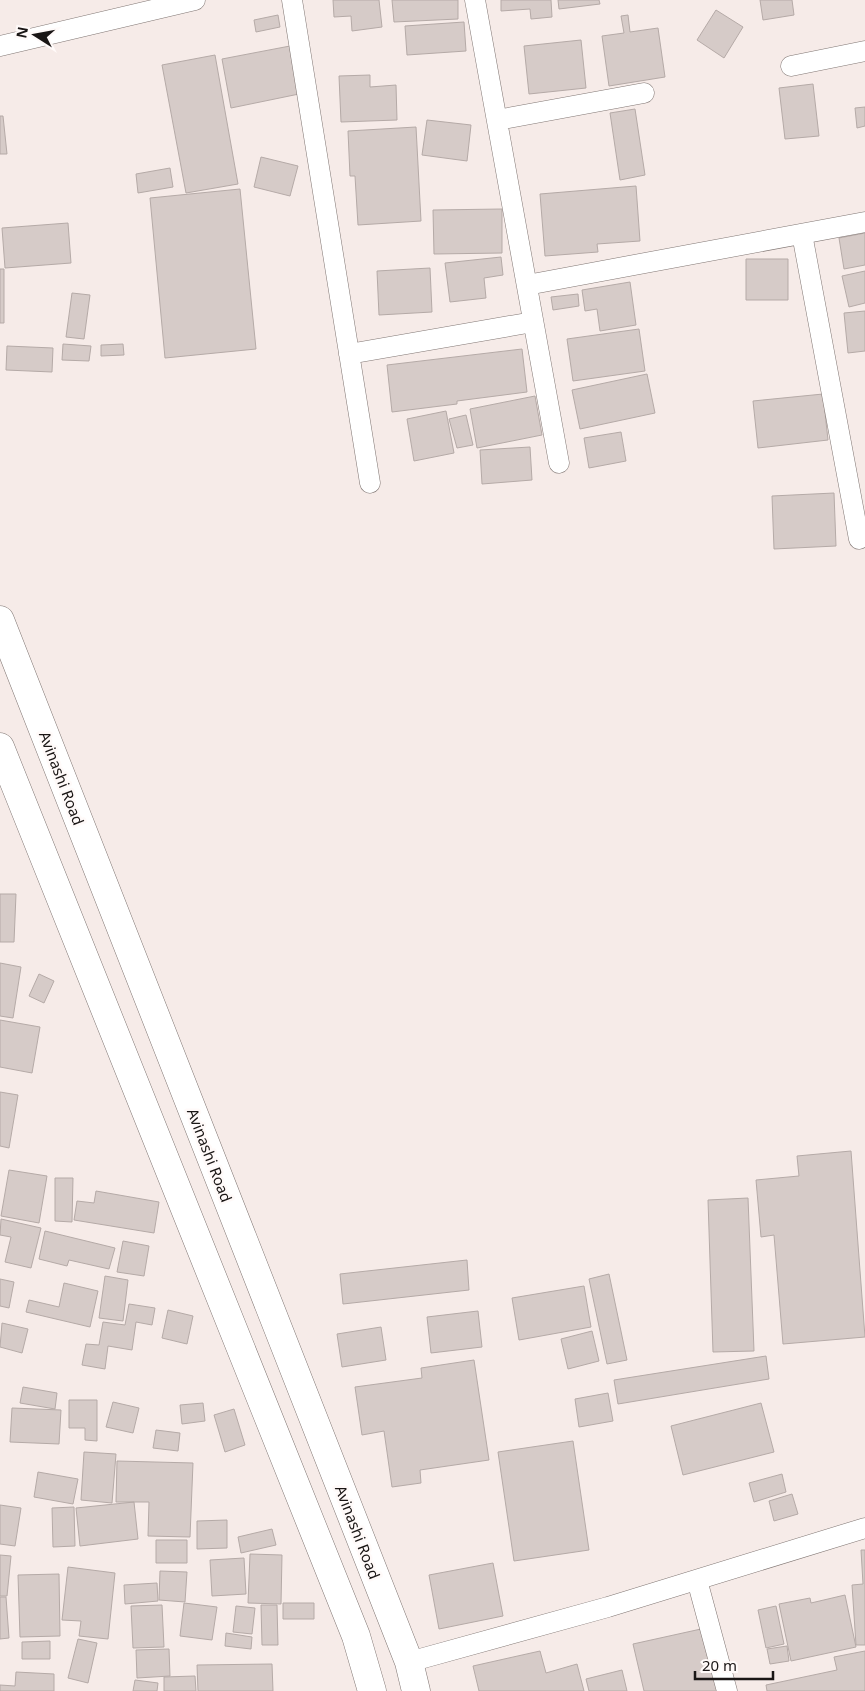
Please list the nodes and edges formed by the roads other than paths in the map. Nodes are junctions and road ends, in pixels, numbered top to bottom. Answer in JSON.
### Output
{"nodes":[{"id":1,"x":195,"y":0,"type":"edge"},
{"id":2,"x":292,"y":0,"type":"edge"},
{"id":3,"x":475,"y":0,"type":"edge"},
{"id":4,"x":0,"y":46,"type":"edge"},
{"id":5,"x":865,"y":51,"type":"edge"},
{"id":6,"x":792,"y":66,"type":"dead end"},
{"id":7,"x":644,"y":93,"type":"dead end"},
{"id":8,"x":497,"y":120,"type":"junction"},
{"id":9,"x":865,"y":222,"type":"edge"},
{"id":10,"x":802,"y":234,"type":"junction"},
{"id":11,"x":527,"y":285,"type":"junction"},
{"id":12,"x":533,"y":322,"type":"junction"},
{"id":13,"x":350,"y":354,"type":"junction"},
{"id":14,"x":559,"y":464,"type":"dead end"},
{"id":15,"x":370,"y":483,"type":"dead end"},
{"id":16,"x":859,"y":539,"type":"dead end"},
{"id":17,"x":0,"y":620,"type":"edge"},
{"id":18,"x":0,"y":747,"type":"edge"},
{"id":19,"x":865,"y":1528,"type":"edge"},
{"id":20,"x":697,"y":1580,"type":"junction"},
{"id":21,"x":408,"y":1662,"type":"junction"},
{"id":22,"x":368,"y":1690,"type":"edge"},
{"id":23,"x":416,"y":1691,"type":"edge"},
{"id":24,"x":727,"y":1691,"type":"edge"}],
"edges":[{"from":1,"to":4,"type":"street"},
{"from":2,"to":13,"type":"street"},
{"from":3,"to":8,"type":"street"},
{"from":5,"to":6,"type":"street"},
{"from":7,"to":8,"type":"street"},
{"from":8,"to":11,"type":"street"},
{"from":9,"to":10,"type":"street"},
{"from":10,"to":11,"type":"street"},
{"from":10,"to":16,"type":"street"},
{"from":11,"to":12,"type":"street"},
{"from":12,"to":13,"type":"street"},
{"from":12,"to":14,"type":"street"},
{"from":13,"to":15,"type":"street"},
{"from":17,"to":21,"type":"main road","name":"Avinashi Road"},
{"from":18,"to":22,"type":"main road"},
{"from":19,"to":20,"type":"street"},
{"from":20,"to":21,"type":"street"},
{"from":20,"to":24,"type":"street"},
{"from":21,"to":23,"type":"main road","name":"Avinashi Road"}]}
